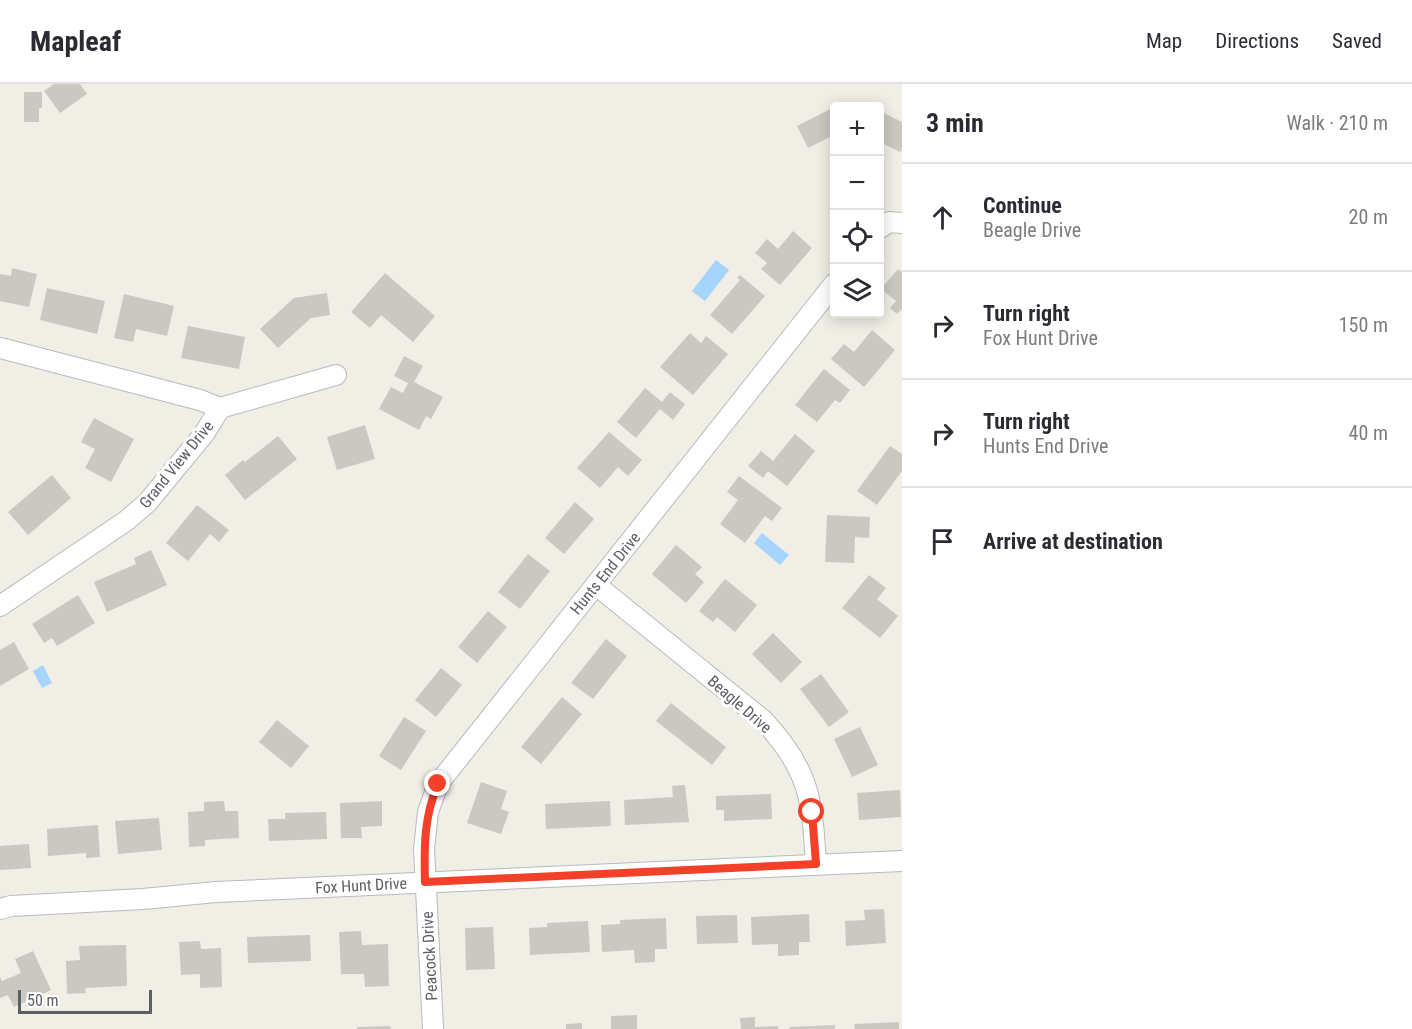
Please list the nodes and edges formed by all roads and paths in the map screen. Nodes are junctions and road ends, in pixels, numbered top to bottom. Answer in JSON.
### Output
{"nodes":[{"id":1,"x":830,"y":289,"type":"edge"},
{"id":2,"x":0,"y":348,"type":"edge"},
{"id":3,"x":336,"y":375,"type":"dead end"},
{"id":4,"x":220,"y":408,"type":"junction"},
{"id":5,"x":596,"y":585,"type":"junction"},
{"id":6,"x":0,"y":606,"type":"edge"},
{"id":7,"x":902,"y":861,"type":"edge"},
{"id":8,"x":816,"y":864,"type":"junction"},
{"id":9,"x":425,"y":882,"type":"junction"},
{"id":10,"x":0,"y":909,"type":"edge"},
{"id":11,"x":433,"y":1029,"type":"edge"}],
"edges":[{"from":1,"to":5,"type":"street","name":"Hunts End Drive"},
{"from":2,"to":4,"type":"street","name":"Grand View Drive"},
{"from":3,"to":4,"type":"street"},
{"from":4,"to":6,"type":"street","name":"Grand View Drive"},
{"from":5,"to":8,"type":"street","name":"Beagle Drive"},
{"from":5,"to":9,"type":"street","name":"Hunts End Drive"},
{"from":7,"to":8,"type":"street","name":"Fox Hunt Drive"},
{"from":8,"to":9,"type":"street","name":"Fox Hunt Drive"},
{"from":9,"to":10,"type":"street","name":"Fox Hunt Drive"},
{"from":9,"to":11,"type":"street","name":"Peacock Drive"}]}
